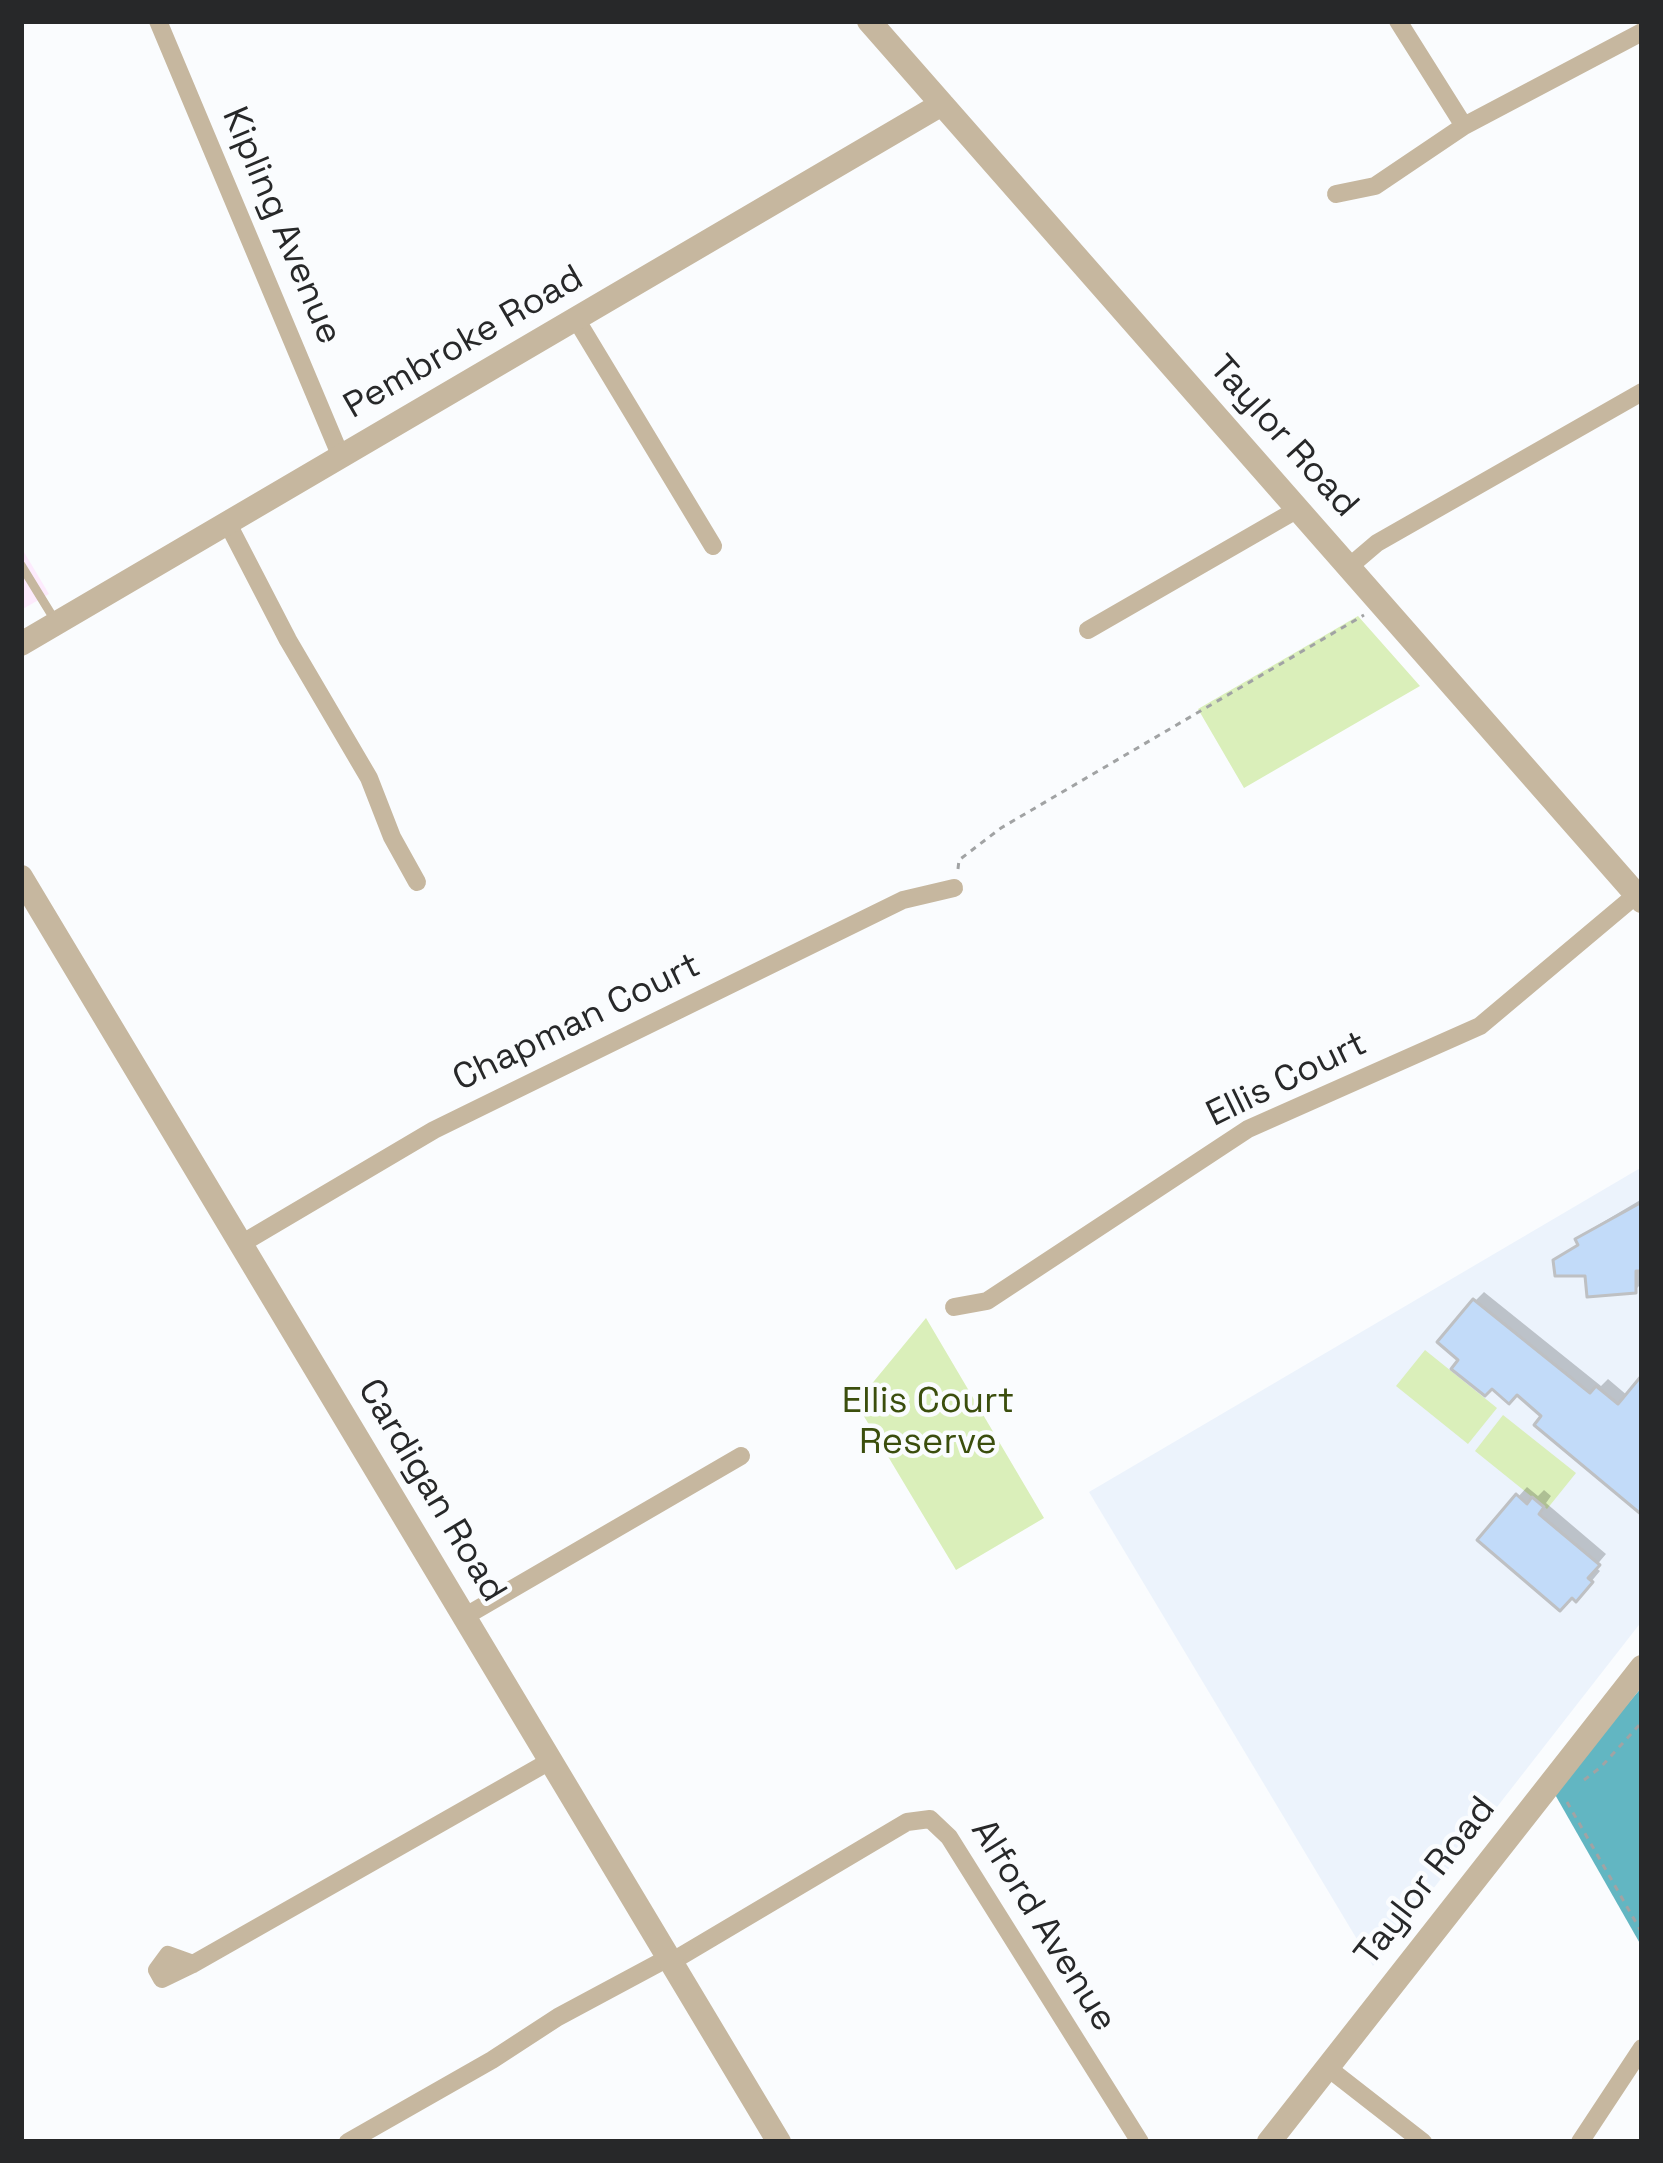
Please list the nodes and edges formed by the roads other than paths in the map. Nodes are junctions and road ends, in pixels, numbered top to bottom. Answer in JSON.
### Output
{"nodes":[{"id":1,"x":158,"y":21,"type":"edge"},
{"id":2,"x":869,"y":21,"type":"edge"},
{"id":3,"x":1398,"y":21,"type":"edge"},
{"id":4,"x":1642,"y":32,"type":"edge"},
{"id":5,"x":942,"y":104,"type":"junction"},
{"id":6,"x":1465,"y":126,"type":"junction"},
{"id":7,"x":1336,"y":194,"type":"dead end"},
{"id":8,"x":577,"y":319,"type":"junction"},
{"id":9,"x":1642,"y":392,"type":"edge"},
{"id":10,"x":341,"y":457,"type":"junction"},
{"id":11,"x":1298,"y":508,"type":"junction"},
{"id":12,"x":228,"y":524,"type":"junction"},
{"id":13,"x":713,"y":546,"type":"dead end"},
{"id":14,"x":1350,"y":566,"type":"junction"},
{"id":15,"x":22,"y":568,"type":"edge"},
{"id":16,"x":56,"y":623,"type":"junction"},
{"id":17,"x":1088,"y":630,"type":"dead end"},
{"id":18,"x":21,"y":644,"type":"edge"},
{"id":19,"x":21,"y":878,"type":"edge"},
{"id":20,"x":417,"y":882,"type":"dead end"},
{"id":21,"x":954,"y":888,"type":"road end"},
{"id":22,"x":1639,"y":898,"type":"edge"},
{"id":23,"x":241,"y":1244,"type":"junction"},
{"id":24,"x":954,"y":1307,"type":"dead end"},
{"id":25,"x":742,"y":1456,"type":"dead end"},
{"id":26,"x":464,"y":1617,"type":"junction"},
{"id":27,"x":1642,"y":1667,"type":"edge"},
{"id":28,"x":550,"y":1761,"type":"junction"},
{"id":29,"x":670,"y":1960,"type":"junction"},
{"id":30,"x":193,"y":1964,"type":"dead end"},
{"id":31,"x":1642,"y":2048,"type":"edge"},
{"id":32,"x":1328,"y":2068,"type":"junction"},
{"id":33,"x":348,"y":2142,"type":"edge"},
{"id":34,"x":779,"y":2142,"type":"edge"},
{"id":35,"x":1140,"y":2142,"type":"edge"},
{"id":36,"x":1268,"y":2142,"type":"edge"},
{"id":37,"x":1423,"y":2142,"type":"edge"},
{"id":38,"x":1580,"y":2142,"type":"edge"}],
"edges":[{"from":1,"to":10,"type":"street","name":"Kipling Avenue"},
{"from":2,"to":5,"type":"street","name":"Taylor Road"},
{"from":3,"to":6,"type":"street"},
{"from":4,"to":6,"type":"street"},
{"from":5,"to":8,"type":"street","name":"Pembroke Road"},
{"from":5,"to":11,"type":"street","name":"Taylor Road"},
{"from":6,"to":7,"type":"street"},
{"from":8,"to":10,"type":"street","name":"Pembroke Road"},
{"from":8,"to":13,"type":"street"},
{"from":9,"to":14,"type":"street"},
{"from":10,"to":12,"type":"street","name":"Pembroke Road"},
{"from":11,"to":14,"type":"street","name":"Taylor Road"},
{"from":11,"to":17,"type":"street"},
{"from":12,"to":16,"type":"street","name":"Pembroke Road"},
{"from":12,"to":20,"type":"street"},
{"from":14,"to":22,"type":"street","name":"Taylor Road"},
{"from":15,"to":16,"type":"lane"},
{"from":16,"to":18,"type":"street","name":"Pembroke Road"},
{"from":19,"to":23,"type":"street","name":"Cardigan Road"},
{"from":21,"to":23,"type":"street","name":"Chapman Court"},
{"from":22,"to":24,"type":"street","name":"Ellis Court"},
{"from":23,"to":26,"type":"street","name":"Cardigan Road"},
{"from":25,"to":26,"type":"street"},
{"from":26,"to":28,"type":"street","name":"Cardigan Road"},
{"from":27,"to":32,"type":"street","name":"Taylor Road"},
{"from":28,"to":29,"type":"street","name":"Cardigan Road"},
{"from":28,"to":30,"type":"street"},
{"from":29,"to":33,"type":"street"},
{"from":29,"to":34,"type":"street","name":"Cardigan Road"},
{"from":29,"to":35,"type":"street","name":"Alford Avenue"},
{"from":31,"to":38,"type":"street"},
{"from":32,"to":36,"type":"street","name":"Taylor Road"},
{"from":32,"to":37,"type":"street"}]}
